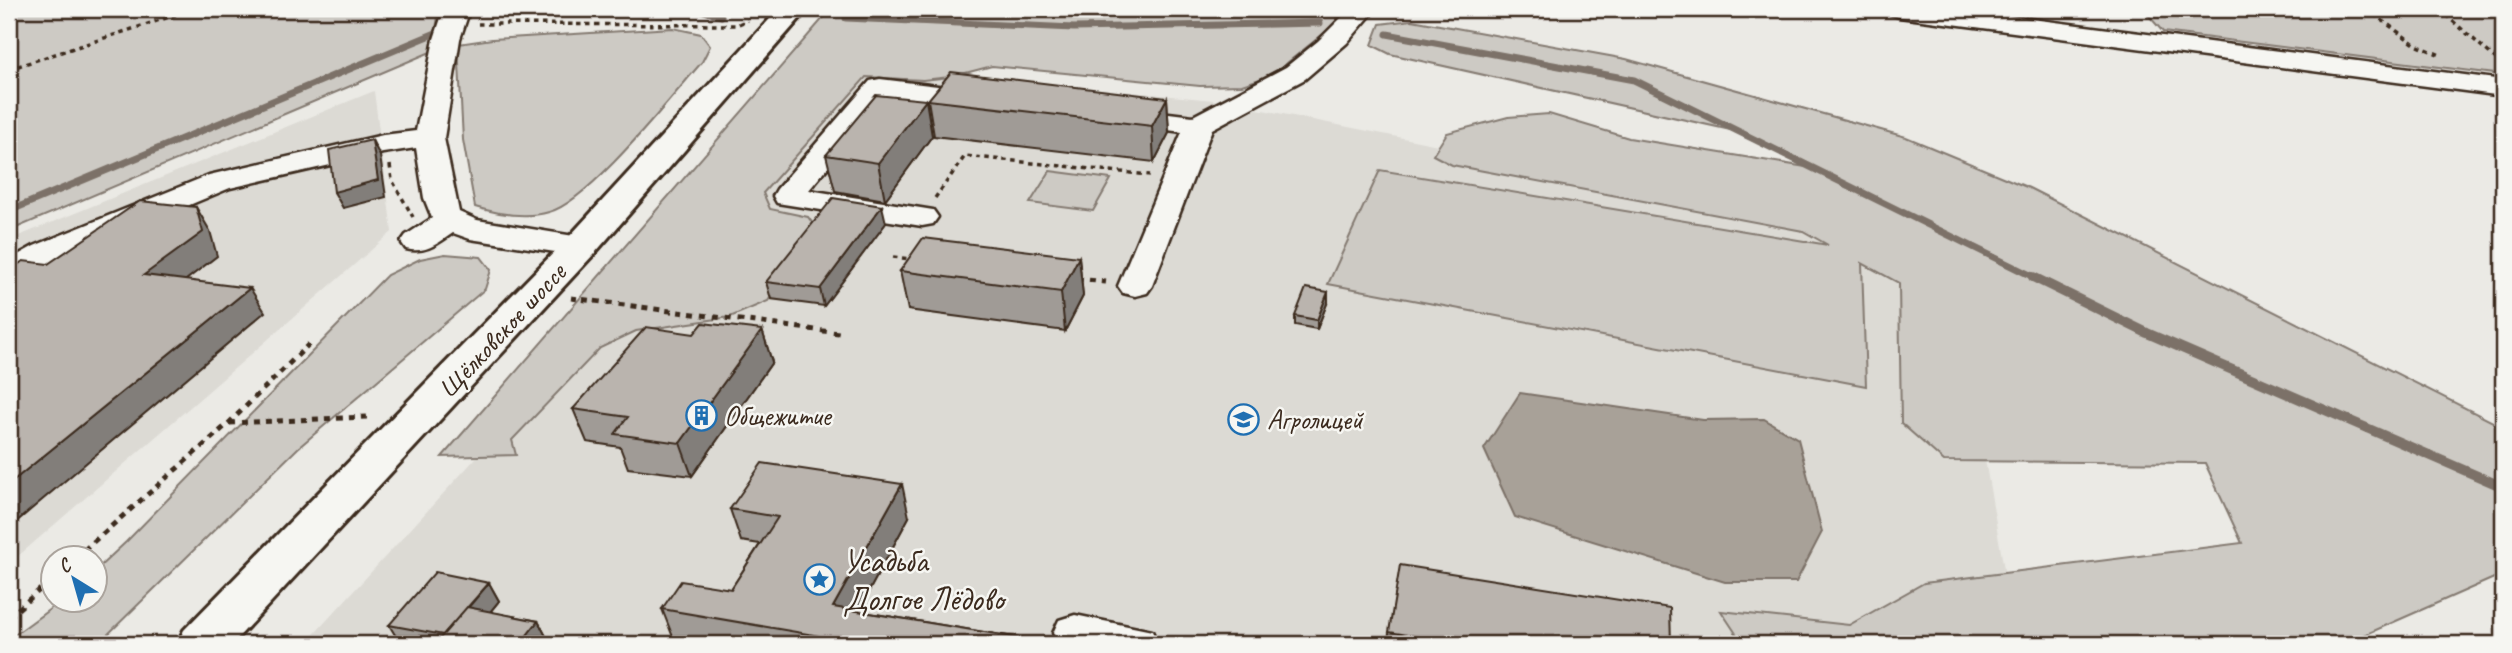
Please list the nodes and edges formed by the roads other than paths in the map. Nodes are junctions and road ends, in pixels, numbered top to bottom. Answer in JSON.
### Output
{"nodes":[{"id":1,"x":794,"y":9,"type":"edge"},
{"id":2,"x":1363,"y":9,"type":"edge"},
{"id":3,"x":1899,"y":9,"type":"edge"},
{"id":4,"x":455,"y":16,"type":"edge"},
{"id":5,"x":2503,"y":88,"type":"edge"},
{"id":6,"x":1005,"y":102,"type":"edge"},
{"id":7,"x":1088,"y":112,"type":"edge"},
{"id":8,"x":1199,"y":125,"type":"junction"},
{"id":9,"x":429,"y":138,"type":"junction"},
{"id":10,"x":922,"y":217,"type":"road end"},
{"id":11,"x":581,"y":246,"type":"junction"},
{"id":12,"x":9,"y":274,"type":"edge"},
{"id":13,"x":1135,"y":286,"type":"road end"},
{"id":14,"x":1075,"y":633,"type":"dead end"},
{"id":15,"x":202,"y":644,"type":"edge"},
{"id":16,"x":1136,"y":644,"type":"edge"}],
"edges":[{"from":1,"to":11,"type":"main road","name":"Щёлковское шоссе"},
{"from":2,"to":8,"type":"street"},
{"from":3,"to":5,"type":"street"},
{"from":4,"to":9,"type":"street"},
{"from":6,"to":10,"type":"street"},
{"from":7,"to":8,"type":"street"},
{"from":8,"to":13,"type":"street"},
{"from":9,"to":11,"type":"street"},
{"from":9,"to":12,"type":"street"},
{"from":11,"to":15,"type":"main road","name":"Щёлковское шоссе"},
{"from":14,"to":16,"type":"street"}]}
